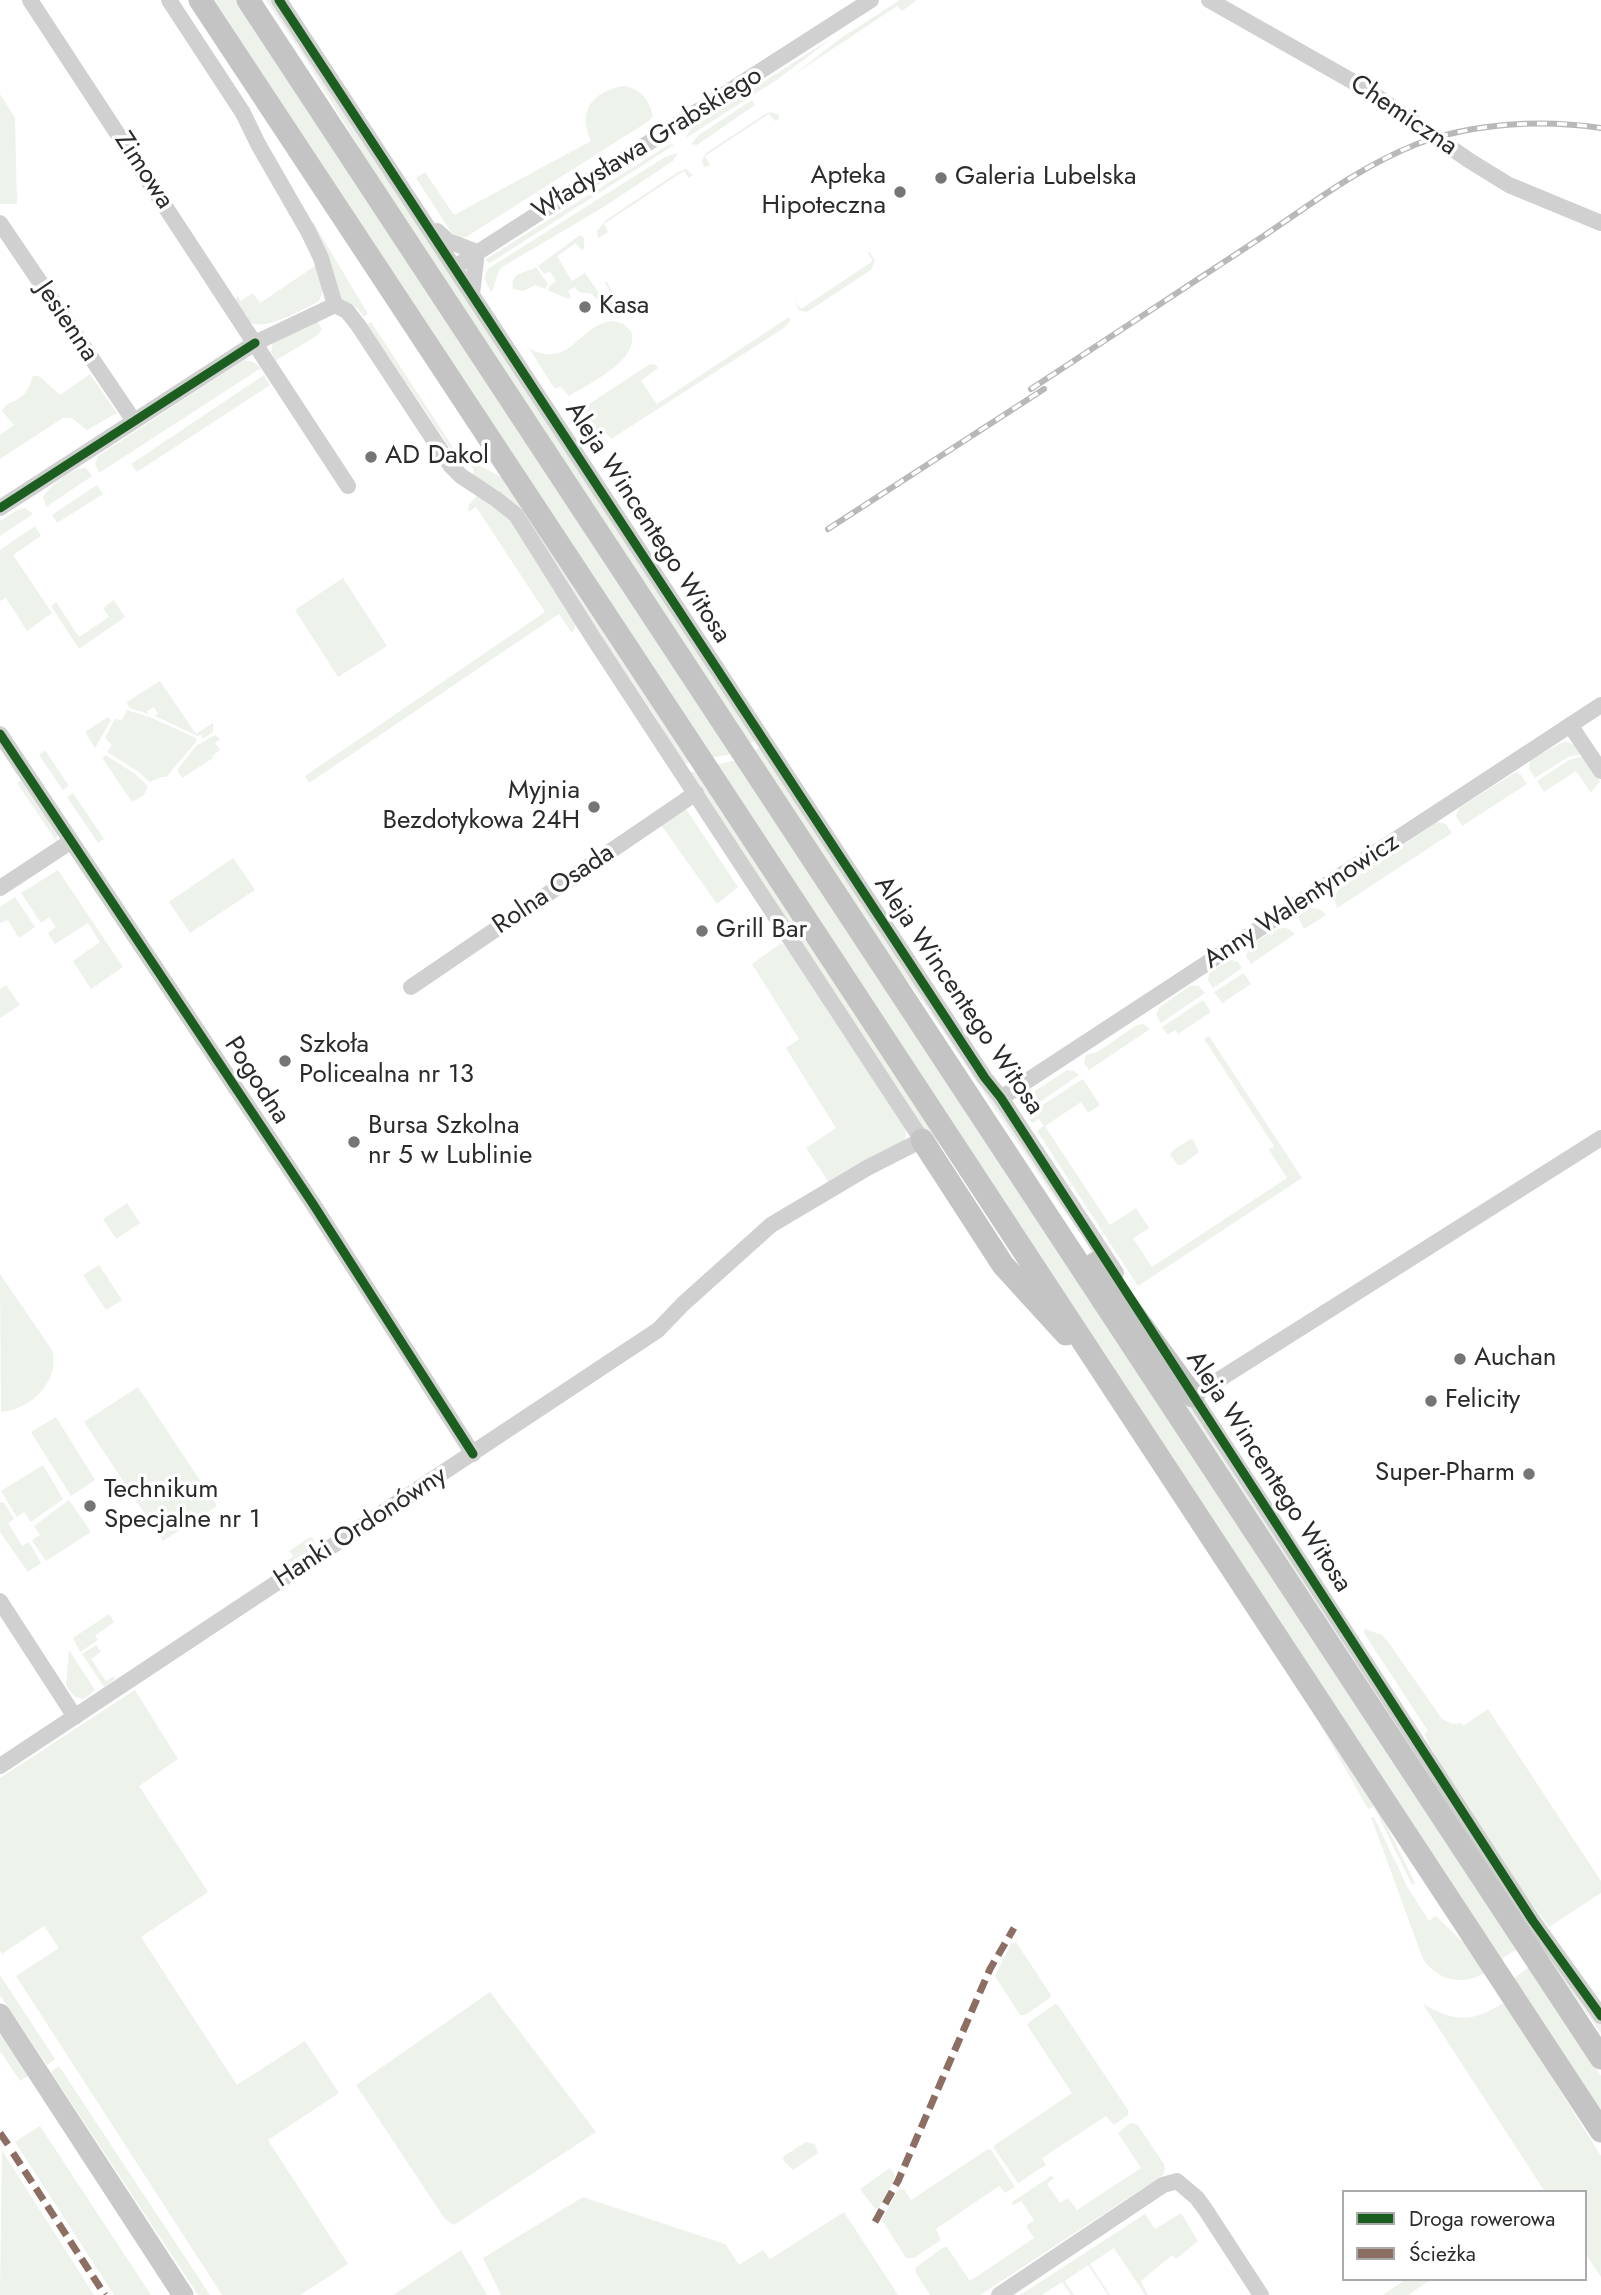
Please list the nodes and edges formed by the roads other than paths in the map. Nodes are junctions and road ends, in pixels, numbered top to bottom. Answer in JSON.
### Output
{"nodes":[{"id":1,"x":30,"y":0,"type":"edge"},
{"id":2,"x":169,"y":0,"type":"edge"},
{"id":3,"x":185,"y":0,"type":"edge"},
{"id":4,"x":200,"y":0,"type":"edge"},
{"id":5,"x":279,"y":0,"type":"edge"},
{"id":6,"x":872,"y":0,"type":"edge"},
{"id":7,"x":1209,"y":0,"type":"edge"},
{"id":8,"x":251,"y":4,"type":"edge"},
{"id":9,"x":255,"y":84,"type":"junction"},
{"id":10,"x":424,"y":220,"type":"junction"},
{"id":11,"x":0,"y":223,"type":"edge"},
{"id":12,"x":1601,"y":223,"type":"edge"},
{"id":13,"x":477,"y":252,"type":"junction"},
{"id":14,"x":454,"y":267,"type":"junction"},
{"id":15,"x":472,"y":295,"type":"junction"},
{"id":16,"x":335,"y":305,"type":"junction"},
{"id":17,"x":255,"y":343,"type":"junction"},
{"id":18,"x":134,"y":421,"type":"junction"},
{"id":19,"x":348,"y":486,"type":"dead end"},
{"id":20,"x":0,"y":508,"type":"edge"},
{"id":21,"x":1601,"y":705,"type":"edge"},
{"id":22,"x":1570,"y":725,"type":"junction"},
{"id":23,"x":0,"y":734,"type":"edge"},
{"id":24,"x":1601,"y":771,"type":"edge"},
{"id":25,"x":696,"y":793,"type":"junction"},
{"id":26,"x":70,"y":842,"type":"junction"},
{"id":27,"x":0,"y":888,"type":"edge"},
{"id":28,"x":411,"y":987,"type":"dead end"},
{"id":29,"x":1001,"y":1098,"type":"junction"},
{"id":30,"x":1601,"y":1138,"type":"edge"},
{"id":31,"x":922,"y":1140,"type":"junction"},
{"id":32,"x":1015,"y":1167,"type":"junction"},
{"id":33,"x":1104,"y":1372,"type":"junction"},
{"id":34,"x":1193,"y":1396,"type":"junction"},
{"id":35,"x":473,"y":1454,"type":"junction"},
{"id":36,"x":1243,"y":1587,"type":"junction"},
{"id":37,"x":0,"y":1601,"type":"edge"},
{"id":38,"x":1298,"y":1692,"type":"dead end"},
{"id":39,"x":75,"y":1717,"type":"junction"},
{"id":40,"x":0,"y":1766,"type":"edge"},
{"id":41,"x":1524,"y":1926,"type":"junction"},
{"id":42,"x":1556,"y":1971,"type":"junction"},
{"id":43,"x":0,"y":2014,"type":"edge"},
{"id":44,"x":1601,"y":2017,"type":"edge"},
{"id":45,"x":1601,"y":2058,"type":"edge"},
{"id":46,"x":1598,"y":2128,"type":"edge"},
{"id":47,"x":183,"y":2295,"type":"edge"},
{"id":48,"x":999,"y":2295,"type":"edge"},
{"id":49,"x":1261,"y":2295,"type":"edge"}],
"edges":[{"from":1,"to":17,"type":"street","name":"Zimowa"},
{"from":2,"to":16,"type":"street"},
{"from":3,"to":9,"type":"main road"},
{"from":4,"to":9,"type":"main road"},
{"from":5,"to":10,"type":"street","name":"Aleja Wincentego Witosa"},
{"from":6,"to":13,"type":"street","name":"Władysława Grabskiego"},
{"from":7,"to":12,"type":"street","name":"Chemiczna"},
{"from":8,"to":32,"type":"main road","name":"Aleja Wincentego Witosa"},
{"from":9,"to":33,"type":"main road"},
{"from":10,"to":13,"type":"street"},
{"from":10,"to":14,"type":"street","name":"Aleja Wincentego Witosa"},
{"from":11,"to":18,"type":"street","name":"Jesienna"},
{"from":13,"to":14,"type":"street","name":"Władysława Grabskiego"},
{"from":13,"to":15,"type":"street"},
{"from":14,"to":15,"type":"street","name":"Aleja Wincentego Witosa"},
{"from":15,"to":29,"type":"street","name":"Aleja Wincentego Witosa"},
{"from":16,"to":17,"type":"street"},
{"from":16,"to":25,"type":"street"},
{"from":17,"to":18,"type":"street"},
{"from":17,"to":19,"type":"street","name":"Zimowa"},
{"from":18,"to":20,"type":"street"},
{"from":21,"to":22,"type":"street","name":"Anny Walentynowicz"},
{"from":22,"to":24,"type":"street"},
{"from":22,"to":29,"type":"street","name":"Anny Walentynowicz"},
{"from":23,"to":26,"type":"street","name":"Pogodna"},
{"from":25,"to":28,"type":"street","name":"Rolna Osada"},
{"from":25,"to":31,"type":"street"},
{"from":26,"to":27,"type":"street"},
{"from":26,"to":35,"type":"street","name":"Pogodna"},
{"from":29,"to":34,"type":"street","name":"Aleja Wincentego Witosa"},
{"from":30,"to":34,"type":"street"},
{"from":31,"to":33,"type":"main road"},
{"from":31,"to":35,"type":"street","name":"Hanki Ordonówny"},
{"from":32,"to":34,"type":"main road"},
{"from":32,"to":41,"type":"main road","name":"Aleja Wincentego Witosa"},
{"from":33,"to":36,"type":"main road"},
{"from":34,"to":41,"type":"street","name":"Aleja Wincentego Witosa"},
{"from":35,"to":39,"type":"street","name":"Hanki Ordonówny"},
{"from":36,"to":38,"type":"main road"},
{"from":36,"to":46,"type":"main road"},
{"from":37,"to":39,"type":"street"},
{"from":39,"to":40,"type":"street","name":"Hanki Ordonówny"},
{"from":41,"to":42,"type":"main road","name":"Aleja Wincentego Witosa"},
{"from":42,"to":44,"type":"street","name":"Aleja Wincentego Witosa"},
{"from":42,"to":45,"type":"main road","name":"Aleja Wincentego Witosa"},
{"from":43,"to":47,"type":"street"},
{"from":48,"to":49,"type":"street"}]}
